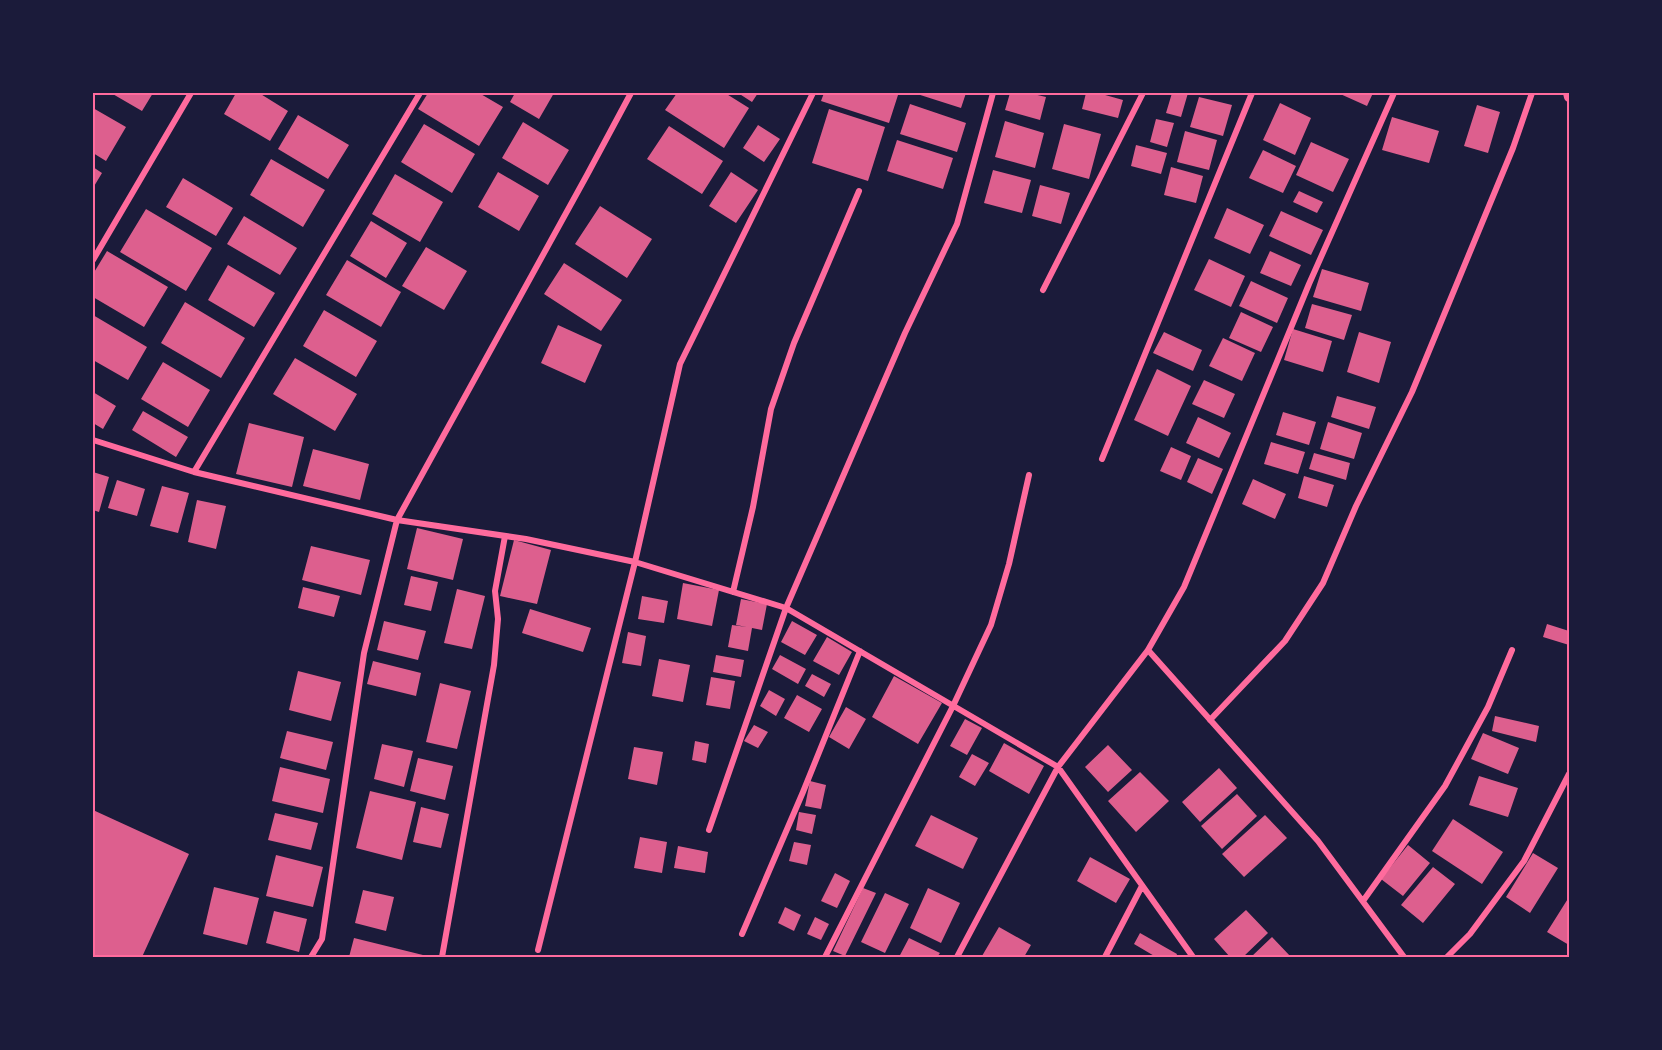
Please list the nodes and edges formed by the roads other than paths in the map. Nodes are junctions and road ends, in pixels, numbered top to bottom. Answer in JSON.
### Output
{"nodes":[{"id":1,"x":191,"y":93,"type":"edge"},
{"id":2,"x":420,"y":93,"type":"edge"},
{"id":3,"x":631,"y":93,"type":"edge"},
{"id":4,"x":813,"y":93,"type":"edge"},
{"id":5,"x":993,"y":93,"type":"edge"},
{"id":6,"x":1143,"y":93,"type":"edge"},
{"id":7,"x":1252,"y":93,"type":"edge"},
{"id":8,"x":1394,"y":93,"type":"edge"},
{"id":9,"x":1532,"y":93,"type":"edge"},
{"id":10,"x":859,"y":191,"type":"dead end"},
{"id":11,"x":93,"y":260,"type":"edge"},
{"id":12,"x":1042,"y":290,"type":"dead end"},
{"id":13,"x":93,"y":440,"type":"edge"},
{"id":14,"x":1102,"y":459,"type":"dead end"},
{"id":15,"x":194,"y":472,"type":"junction"},
{"id":16,"x":1029,"y":475,"type":"dead end"},
{"id":17,"x":397,"y":520,"type":"junction"},
{"id":18,"x":505,"y":536,"type":"junction"},
{"id":19,"x":634,"y":562,"type":"junction"},
{"id":20,"x":733,"y":592,"type":"junction"},
{"id":21,"x":786,"y":608,"type":"junction"},
{"id":22,"x":1148,"y":650,"type":"junction"},
{"id":23,"x":1512,"y":650,"type":"dead end"},
{"id":24,"x":860,"y":651,"type":"junction"},
{"id":25,"x":953,"y":706,"type":"junction"},
{"id":26,"x":1210,"y":720,"type":"junction"},
{"id":27,"x":1058,"y":767,"type":"junction"},
{"id":28,"x":1569,"y":774,"type":"edge"},
{"id":29,"x":709,"y":830,"type":"dead end"},
{"id":30,"x":1142,"y":886,"type":"junction"},
{"id":31,"x":1363,"y":901,"type":"junction"},
{"id":32,"x":742,"y":934,"type":"dead end"},
{"id":33,"x":538,"y":950,"type":"dead end"},
{"id":34,"x":311,"y":957,"type":"edge"},
{"id":35,"x":442,"y":957,"type":"edge"},
{"id":36,"x":825,"y":957,"type":"edge"},
{"id":37,"x":957,"y":957,"type":"edge"},
{"id":38,"x":1105,"y":957,"type":"edge"},
{"id":39,"x":1193,"y":957,"type":"edge"},
{"id":40,"x":1404,"y":957,"type":"edge"},
{"id":41,"x":1447,"y":957,"type":"edge"}],
"edges":[{"from":1,"to":11,"type":"street"},
{"from":2,"to":15,"type":"street"},
{"from":3,"to":17,"type":"street"},
{"from":4,"to":19,"type":"street"},
{"from":5,"to":21,"type":"street"},
{"from":6,"to":12,"type":"street"},
{"from":7,"to":14,"type":"street"},
{"from":8,"to":22,"type":"street"},
{"from":9,"to":26,"type":"street"},
{"from":10,"to":20,"type":"street"},
{"from":13,"to":15,"type":"street"},
{"from":15,"to":17,"type":"street"},
{"from":16,"to":25,"type":"street"},
{"from":17,"to":18,"type":"street"},
{"from":17,"to":34,"type":"street"},
{"from":18,"to":19,"type":"street"},
{"from":18,"to":35,"type":"street"},
{"from":19,"to":20,"type":"street"},
{"from":19,"to":33,"type":"street"},
{"from":20,"to":21,"type":"street"},
{"from":21,"to":24,"type":"street"},
{"from":21,"to":29,"type":"street"},
{"from":22,"to":26,"type":"street"},
{"from":22,"to":27,"type":"street"},
{"from":23,"to":31,"type":"street"},
{"from":24,"to":25,"type":"street"},
{"from":24,"to":32,"type":"street"},
{"from":25,"to":27,"type":"street"},
{"from":25,"to":36,"type":"street"},
{"from":26,"to":31,"type":"street"},
{"from":27,"to":30,"type":"street"},
{"from":27,"to":37,"type":"street"},
{"from":28,"to":41,"type":"street"},
{"from":30,"to":38,"type":"street"},
{"from":30,"to":39,"type":"street"},
{"from":31,"to":40,"type":"street"}]}
